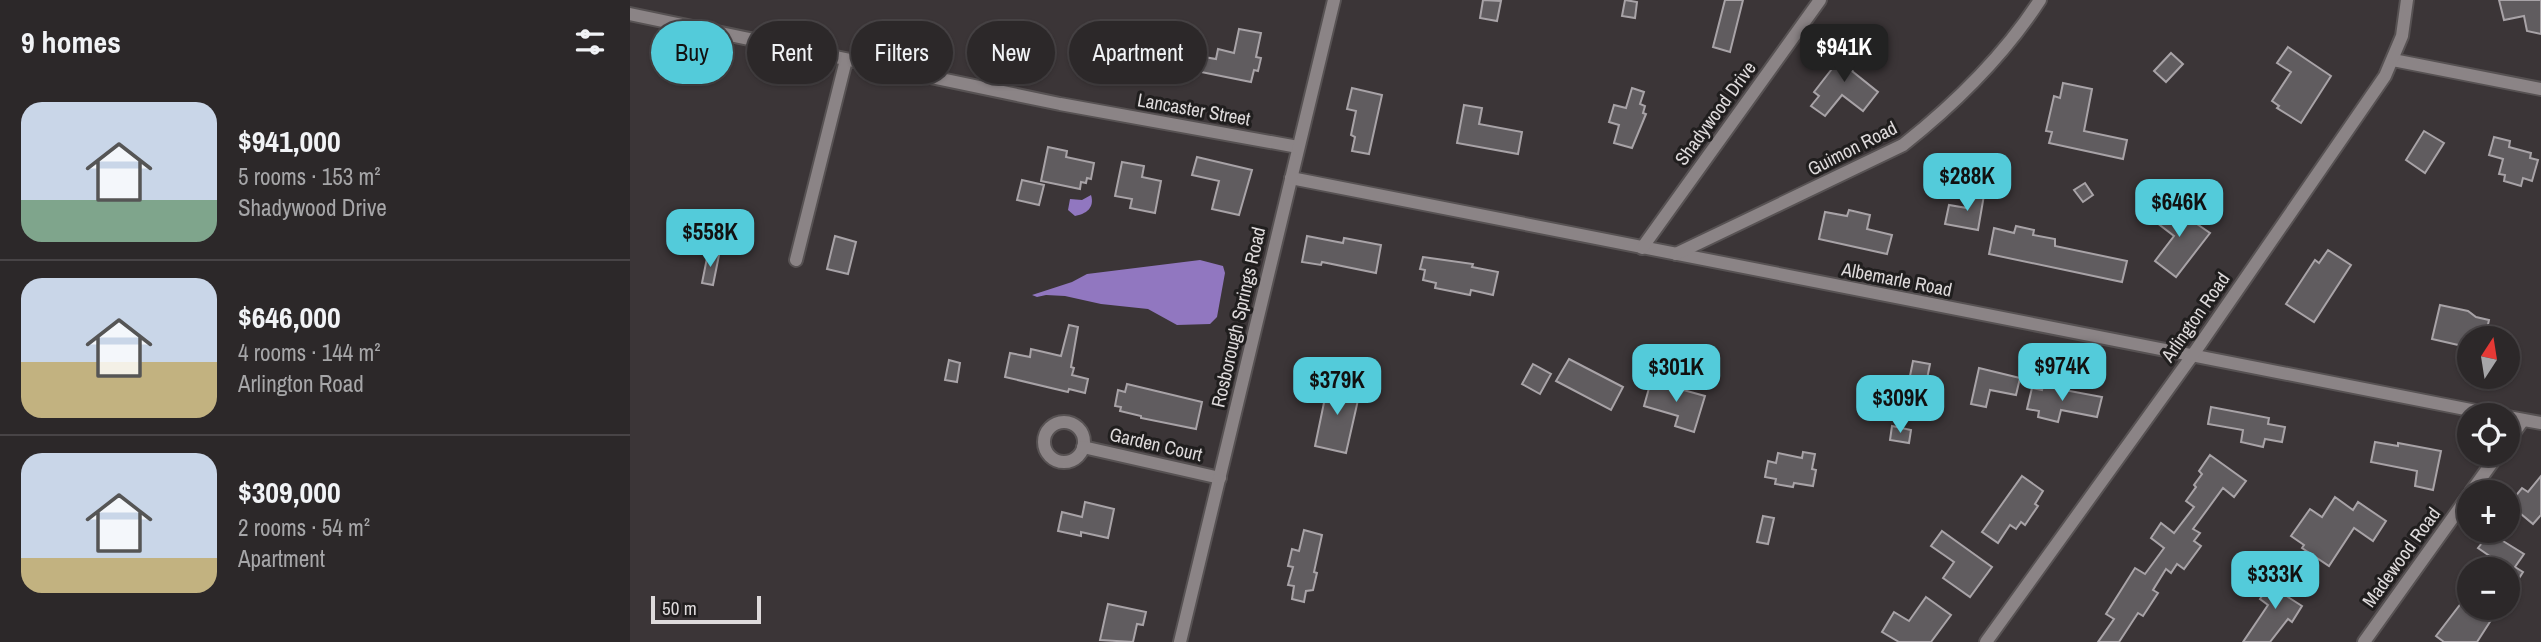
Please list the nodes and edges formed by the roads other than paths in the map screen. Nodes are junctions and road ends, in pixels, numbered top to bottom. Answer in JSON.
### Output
{"nodes":[{"id":1,"x":1334,"y":0,"type":"edge"},
{"id":2,"x":1820,"y":0,"type":"edge"},
{"id":3,"x":2040,"y":0,"type":"edge"},
{"id":4,"x":2407,"y":0,"type":"edge"},
{"id":5,"x":630,"y":15,"type":"edge"},
{"id":6,"x":846,"y":60,"type":"junction"},
{"id":7,"x":2393,"y":60,"type":"junction"},
{"id":8,"x":2541,"y":89,"type":"edge"},
{"id":9,"x":1298,"y":147,"type":"junction"},
{"id":10,"x":1291,"y":178,"type":"junction"},
{"id":11,"x":1642,"y":248,"type":"junction"},
{"id":12,"x":1676,"y":254,"type":"junction"},
{"id":13,"x":796,"y":260,"type":"dead end"},
{"id":14,"x":2192,"y":356,"type":"junction"},
{"id":15,"x":2457,"y":407,"type":"edge"},
{"id":16,"x":2520,"y":419,"type":"edge"},
{"id":17,"x":2523,"y":420,"type":"junction"},
{"id":18,"x":2520,"y":424,"type":"edge"},
{"id":19,"x":2541,"y":424,"type":"edge"},
{"id":20,"x":1083,"y":447,"type":"dead end"},
{"id":21,"x":1220,"y":478,"type":"junction"},
{"id":22,"x":2457,"y":511,"type":"edge"},
{"id":23,"x":1180,"y":642,"type":"edge"},
{"id":24,"x":1986,"y":642,"type":"edge"},
{"id":25,"x":2364,"y":642,"type":"edge"}],
"edges":[{"from":1,"to":9,"type":"street","name":"Rosborough Springs Road"},
{"from":2,"to":11,"type":"street","name":"Shadywood Drive"},
{"from":3,"to":12,"type":"street","name":"Guimon Road"},
{"from":4,"to":7,"type":"street","name":"Arlington Road"},
{"from":5,"to":6,"type":"street","name":"Lancaster Street"},
{"from":6,"to":9,"type":"street","name":"Lancaster Street"},
{"from":6,"to":13,"type":"street"},
{"from":7,"to":8,"type":"street"},
{"from":7,"to":14,"type":"street","name":"Arlington Road"},
{"from":9,"to":10,"type":"street","name":"Rosborough Springs Road"},
{"from":10,"to":11,"type":"street","name":"Albemarle Road"},
{"from":10,"to":21,"type":"street","name":"Rosborough Springs Road"},
{"from":11,"to":12,"type":"street","name":"Albemarle Road"},
{"from":12,"to":14,"type":"street","name":"Albemarle Road"},
{"from":14,"to":15,"type":"street","name":"Albemarle Road"},
{"from":14,"to":24,"type":"street","name":"Arlington Road"},
{"from":16,"to":17,"type":"street"},
{"from":17,"to":18,"type":"street"},
{"from":17,"to":19,"type":"street"},
{"from":20,"to":21,"type":"street","name":"Garden Court"},
{"from":21,"to":23,"type":"street","name":"Rosborough Springs Road"},
{"from":22,"to":25,"type":"street","name":"Madewood Road"}]}
